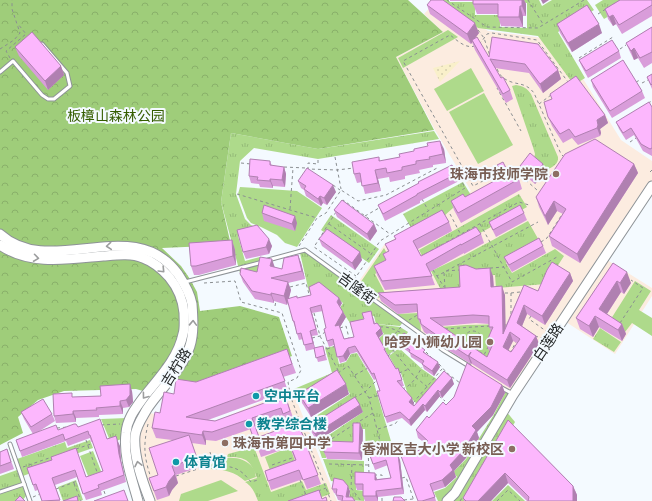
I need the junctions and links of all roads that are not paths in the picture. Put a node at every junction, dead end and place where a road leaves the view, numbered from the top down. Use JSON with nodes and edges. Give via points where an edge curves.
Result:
{"nodes":[{"id":1,"x":42,"y":44,"type":"edge"},
{"id":2,"x":0,"y":72,"type":"edge"},
{"id":3,"x":652,"y":186,"type":"edge"},
{"id":4,"x":0,"y":234,"type":"edge"},
{"id":5,"x":0,"y":245,"type":"edge"},
{"id":6,"x":184,"y":283,"type":"junction"},
{"id":7,"x":475,"y":370,"type":"edge"},
{"id":8,"x":494,"y":382,"type":"edge"},
{"id":9,"x":513,"y":395,"type":"junction"},
{"id":10,"x":10,"y":444,"type":"dead end"},
{"id":11,"x":24,"y":484,"type":"junction"},
{"id":12,"x":0,"y":492,"type":"edge"},
{"id":13,"x":30,"y":500,"type":"edge"},
{"id":14,"x":138,"y":501,"type":"edge"},
{"id":15,"x":150,"y":501,"type":"edge"},
{"id":16,"x":447,"y":501,"type":"edge"}],
"edges":[{"from":1,"to":2,"type":"lane","via":[[68,73],[70,86],[54,99],[42,95],[13,61]]},
{"from":3,"to":9,"type":"main road","name":"白莲路"},
{"from":6,"to":4,"type":"main road","name":"吉柠路","one_way":true,"via":[[175,271],[153,252],[131,246],[45,251],[16,245]]},
{"from":5,"to":14,"type":"main road","name":"吉柠路","one_way":true,"via":[[13,252],[40,259],[117,255],[141,257],[157,265],[171,280],[182,299],[184,333],[180,344],[166,368],[129,418],[126,450]]},
{"from":6,"to":7,"type":"lane","name":"吉隆街","via":[[305,250],[443,350]]},
{"from":15,"to":6,"type":"main road","name":"吉柠路","one_way":true,"via":[[140,472],[135,436],[138,424],[178,369],[190,346],[193,315],[191,298]]},
{"from":8,"to":9,"type":"lane"},
{"from":9,"to":16,"type":"main road","name":"白莲路","via":[[455,493]]},
{"from":10,"to":11,"type":"lane"},
{"from":11,"to":12,"type":"lane"},
{"from":11,"to":13,"type":"lane"}]}
